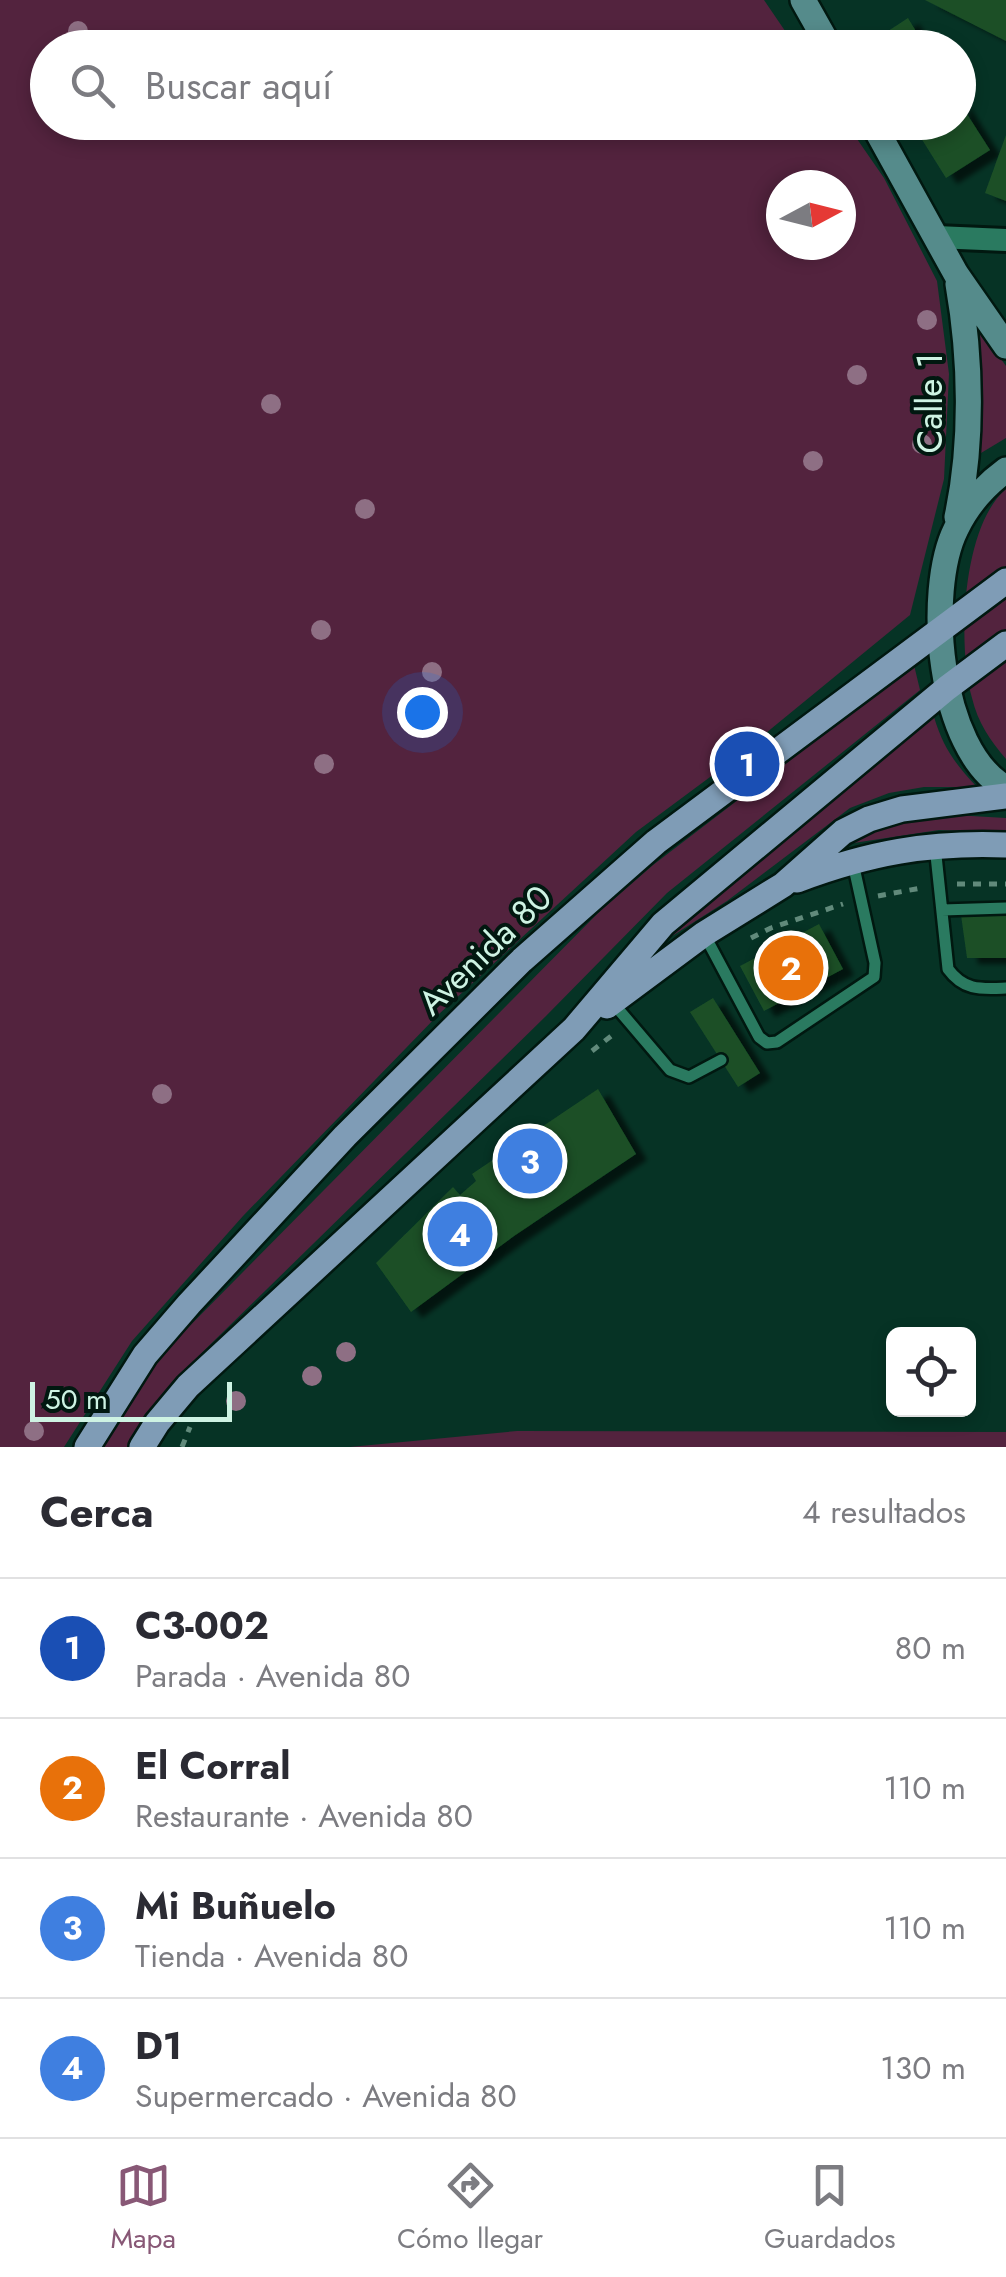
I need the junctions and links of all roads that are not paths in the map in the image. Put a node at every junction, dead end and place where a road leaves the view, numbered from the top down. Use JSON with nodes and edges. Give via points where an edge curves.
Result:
{"nodes":[{"id":1,"x":803,"y":0,"type":"edge"},
{"id":2,"x":820,"y":30,"type":"edge"},
{"id":3,"x":882,"y":140,"type":"edge"},
{"id":4,"x":936,"y":237,"type":"junction"},
{"id":5,"x":1006,"y":240,"type":"edge"},
{"id":6,"x":956,"y":274,"type":"junction"},
{"id":7,"x":1006,"y":346,"type":"edge"},
{"id":8,"x":1006,"y":470,"type":"edge"},
{"id":9,"x":954,"y":532,"type":"junction"},
{"id":10,"x":1006,"y":582,"type":"edge"},
{"id":11,"x":942,"y":628,"type":"junction"},
{"id":12,"x":1006,"y":644,"type":"edge"},
{"id":13,"x":947,"y":688,"type":"junction"},
{"id":14,"x":1006,"y":788,"type":"edge"},
{"id":15,"x":1006,"y":796,"type":"edge"},
{"id":16,"x":1006,"y":845,"type":"edge"},
{"id":17,"x":934,"y":846,"type":"junction"},
{"id":18,"x":853,"y":858,"type":"junction"},
{"id":19,"x":782,"y":885,"type":"junction"},
{"id":20,"x":1006,"y":908,"type":"edge"},
{"id":21,"x":942,"y":910,"type":"junction"},
{"id":22,"x":710,"y":945,"type":"junction"},
{"id":23,"x":1006,"y":988,"type":"edge"},
{"id":24,"x":621,"y":1013,"type":"junction"},
{"id":25,"x":574,"y":1029,"type":"junction"},
{"id":26,"x":758,"y":1037,"type":"junction"},
{"id":27,"x":743,"y":1045,"type":"dead end"},
{"id":28,"x":721,"y":1060,"type":"dead end"},
{"id":29,"x":88,"y":1447,"type":"edge"},
{"id":30,"x":142,"y":1447,"type":"edge"}],
"edges":[{"from":1,"to":2,"type":"main road"},
{"from":3,"to":4,"type":"main road","name":"Calle 1"},
{"from":4,"to":5,"type":"street"},
{"from":4,"to":6,"type":"main road","name":"Calle 1"},
{"from":6,"to":7,"type":"main road","name":"Calle 1"},
{"from":6,"to":9,"type":"main road","name":"Calle 1","via":[[966,347],[967,448]]},
{"from":8,"to":9,"type":"main road","via":[[972,501]]},
{"from":9,"to":11,"type":"main road","name":"Calle 1"},
{"from":10,"to":11,"type":"main road","name":"Avenida 80"},
{"from":11,"to":13,"type":"main road","name":"Calle 1"},
{"from":11,"to":29,"type":"main road","name":"Avenida 80","via":[[656,842],[522,960],[344,1136],[190,1304],[146,1355]]},
{"from":12,"to":13,"type":"main road"},
{"from":13,"to":14,"type":"main road","name":"Calle 1","via":[[979,763]]},
{"from":13,"to":25,"type":"main road","via":[[663,924]]},
{"from":15,"to":19,"type":"main road","via":[[869,819],[843,832]]},
{"from":16,"to":17,"type":"main road"},
{"from":17,"to":18,"type":"main road"},
{"from":17,"to":21,"type":"lane"},
{"from":18,"to":19,"type":"main road"},
{"from":18,"to":26,"type":"lane","via":[[874,977],[777,1042]]},
{"from":19,"to":22,"type":"main road"},
{"from":20,"to":21,"type":"lane"},
{"from":21,"to":23,"type":"lane","via":[[948,969],[958,983]]},
{"from":22,"to":24,"type":"main road"},
{"from":22,"to":26,"type":"lane"},
{"from":24,"to":25,"type":"main road"},
{"from":24,"to":28,"type":"lane","via":[[670,1070],[689,1077]]},
{"from":25,"to":30,"type":"main road","via":[[188,1386]]},
{"from":26,"to":27,"type":"lane"}]}
